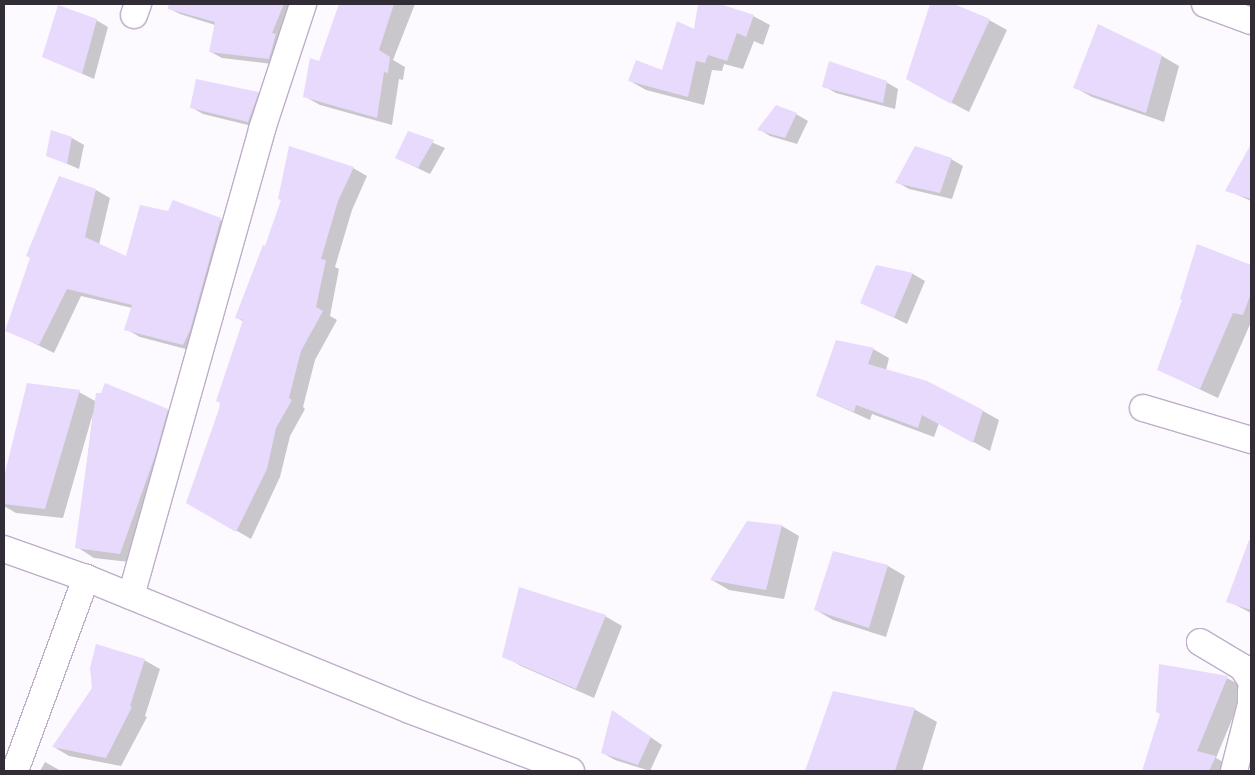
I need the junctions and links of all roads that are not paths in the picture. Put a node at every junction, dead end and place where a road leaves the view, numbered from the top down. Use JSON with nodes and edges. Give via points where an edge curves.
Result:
{"nodes":[{"id":1,"x":303,"y":4,"type":"edge"},
{"id":2,"x":1205,"y":4,"type":"edge"},
{"id":3,"x":1251,"y":21,"type":"edge"},
{"id":4,"x":1143,"y":408,"type":"dead end"},
{"id":5,"x":1251,"y":440,"type":"edge"},
{"id":6,"x":4,"y":549,"type":"edge"},
{"id":7,"x":86,"y":578,"type":"junction"},
{"id":8,"x":131,"y":596,"type":"junction"},
{"id":9,"x":1200,"y":642,"type":"dead end"},
{"id":10,"x":1251,"y":680,"type":"edge"},
{"id":11,"x":1251,"y":690,"type":"edge"},
{"id":12,"x":16,"y":771,"type":"edge"},
{"id":13,"x":571,"y":771,"type":"edge"},
{"id":14,"x":1234,"y":771,"type":"edge"}],
"edges":[{"from":1,"to":8,"type":"street","via":[[260,139]]},
{"from":2,"to":3,"type":"street"},
{"from":4,"to":5,"type":"street"},
{"from":6,"to":7,"type":"street"},
{"from":7,"to":8,"type":"street"},
{"from":7,"to":12,"type":"street"},
{"from":8,"to":13,"type":"street","via":[[409,710]]},
{"from":9,"to":10,"type":"street","via":[[1242,667]]},
{"from":11,"to":14,"type":"street","via":[[1251,704]]}]}
